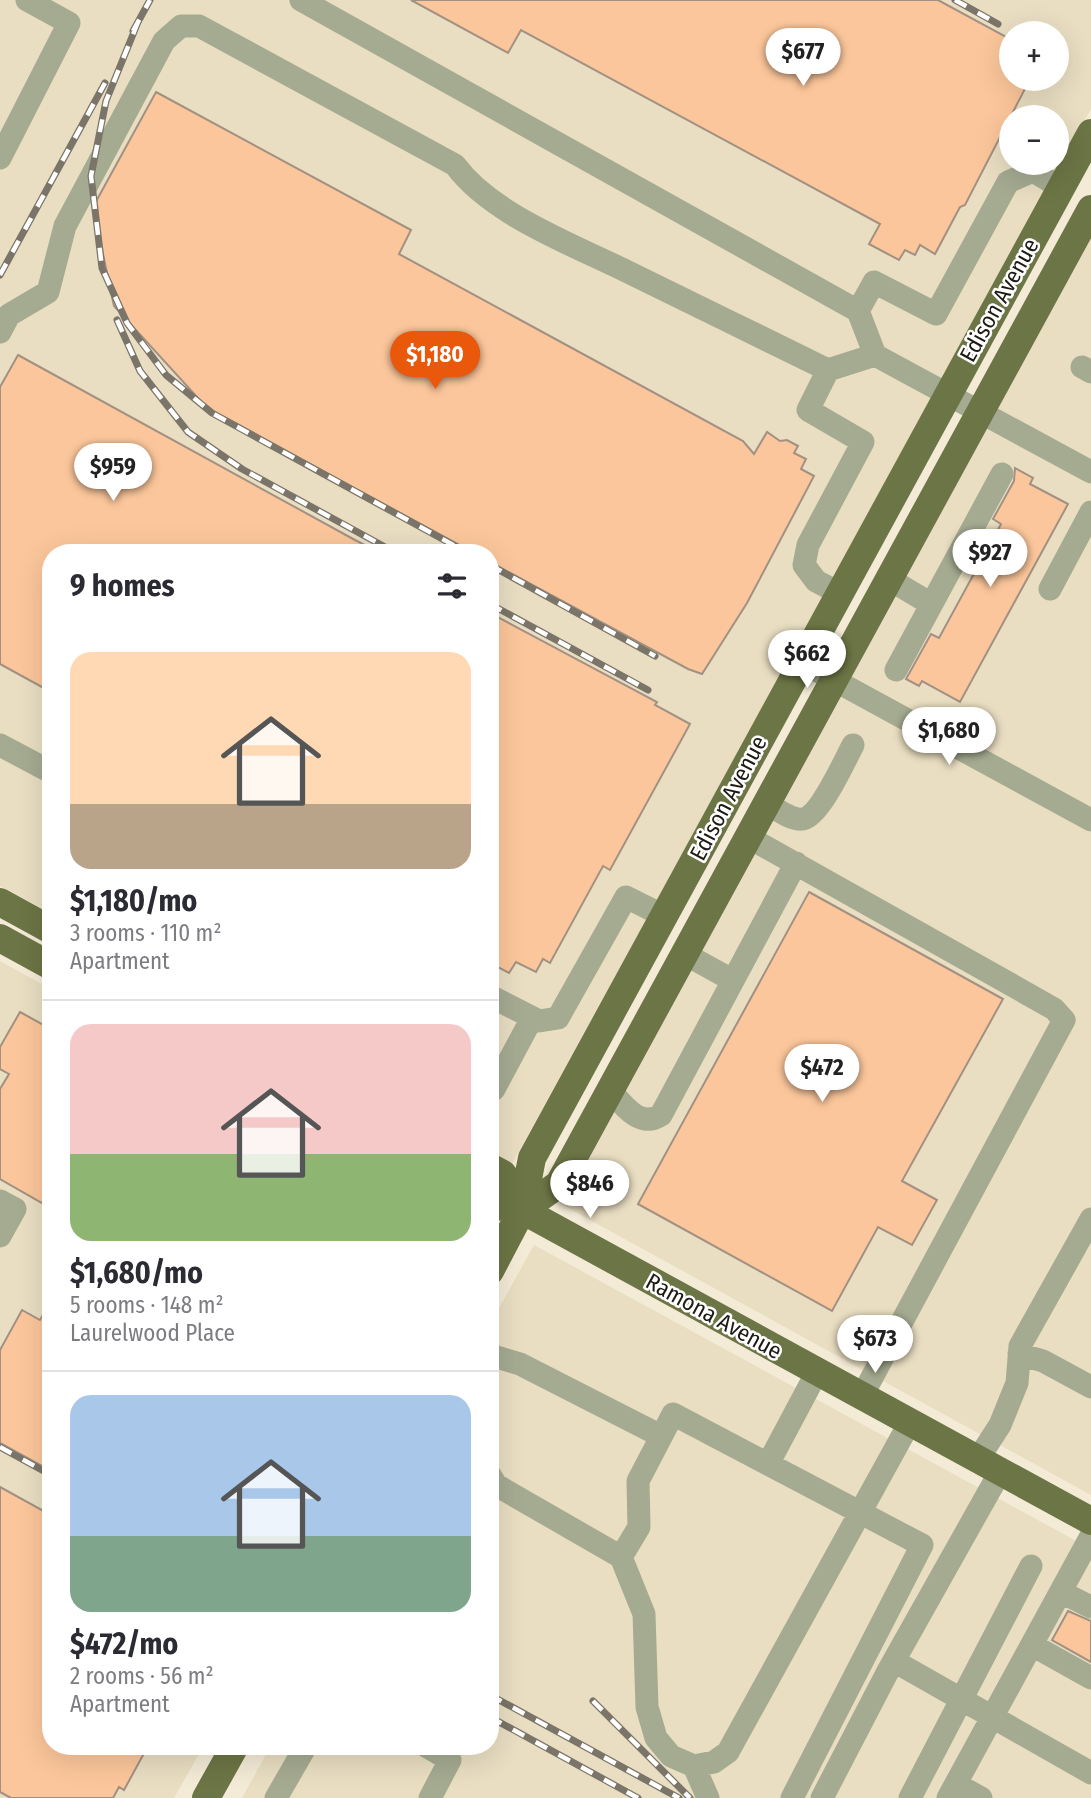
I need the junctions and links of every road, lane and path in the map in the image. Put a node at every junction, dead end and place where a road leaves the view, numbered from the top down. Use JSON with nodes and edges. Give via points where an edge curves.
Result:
{"nodes":[{"id":1,"x":27,"y":0,"type":"edge"},
{"id":2,"x":301,"y":0,"type":"edge"},
{"id":3,"x":1091,"y":133,"type":"edge"},
{"id":4,"x":0,"y":158,"type":"edge"},
{"id":5,"x":1061,"y":188,"type":"junction"},
{"id":6,"x":1091,"y":209,"type":"edge"},
{"id":7,"x":858,"y":311,"type":"junction"},
{"id":8,"x":0,"y":332,"type":"edge"},
{"id":9,"x":875,"y":355,"type":"junction"},
{"id":10,"x":828,"y":370,"type":"junction"},
{"id":11,"x":947,"y":394,"type":"junction"},
{"id":12,"x":979,"y":411,"type":"junction"},
{"id":13,"x":1091,"y":472,"type":"edge"},
{"id":14,"x":1002,"y":474,"type":"dead end"},
{"id":15,"x":1091,"y":512,"type":"edge"},
{"id":16,"x":888,"y":579,"type":"junction"},
{"id":17,"x":1049,"y":589,"type":"dead end"},
{"id":18,"x":839,"y":593,"type":"junction"},
{"id":19,"x":931,"y":604,"type":"junction"},
{"id":20,"x":801,"y":662,"type":"junction"},
{"id":21,"x":896,"y":670,"type":"dead end"},
{"id":22,"x":834,"y":679,"type":"junction"},
{"id":23,"x":0,"y":745,"type":"edge"},
{"id":24,"x":853,"y":745,"type":"dead end"},
{"id":25,"x":42,"y":767,"type":"edge"},
{"id":26,"x":766,"y":803,"type":"junction"},
{"id":27,"x":1088,"y":819,"type":"edge"},
{"id":28,"x":712,"y":828,"type":"junction"},
{"id":29,"x":748,"y":837,"type":"junction"},
{"id":30,"x":796,"y":863,"type":"junction"},
{"id":31,"x":0,"y":902,"type":"edge"},
{"id":32,"x":664,"y":916,"type":"junction"},
{"id":33,"x":42,"y":925,"type":"edge"},
{"id":34,"x":0,"y":938,"type":"edge"},
{"id":35,"x":685,"y":954,"type":"junction"},
{"id":36,"x":42,"y":961,"type":"edge"},
{"id":37,"x":732,"y":980,"type":"junction"},
{"id":38,"x":499,"y":1000,"type":"edge"},
{"id":39,"x":532,"y":1017,"type":"junction"},
{"id":40,"x":499,"y":1080,"type":"edge"},
{"id":41,"x":610,"y":1090,"type":"junction"},
{"id":42,"x":499,"y":1172,"type":"edge"},
{"id":43,"x":0,"y":1200,"type":"edge"},
{"id":44,"x":499,"y":1206,"type":"edge"},
{"id":45,"x":522,"y":1210,"type":"junction"},
{"id":46,"x":1091,"y":1219,"type":"edge"},
{"id":47,"x":0,"y":1236,"type":"edge"},
{"id":48,"x":499,"y":1254,"type":"edge"},
{"id":49,"x":1019,"y":1354,"type":"junction"},
{"id":50,"x":499,"y":1358,"type":"edge"},
{"id":51,"x":817,"y":1372,"type":"junction"},
{"id":52,"x":1091,"y":1387,"type":"edge"},
{"id":53,"x":862,"y":1396,"type":"junction"},
{"id":54,"x":910,"y":1422,"type":"junction"},
{"id":55,"x":661,"y":1436,"type":"junction"},
{"id":56,"x":768,"y":1464,"type":"junction"},
{"id":57,"x":989,"y":1465,"type":"junction"},
{"id":58,"x":499,"y":1487,"type":"edge"},
{"id":59,"x":861,"y":1511,"type":"junction"},
{"id":60,"x":1091,"y":1521,"type":"edge"},
{"id":61,"x":1091,"y":1536,"type":"edge"},
{"id":62,"x":621,"y":1557,"type":"junction"},
{"id":63,"x":1031,"y":1566,"type":"dead end"},
{"id":64,"x":1060,"y":1592,"type":"junction"},
{"id":65,"x":1091,"y":1607,"type":"edge"},
{"id":66,"x":1031,"y":1645,"type":"junction"},
{"id":67,"x":894,"y":1661,"type":"junction"},
{"id":68,"x":1091,"y":1678,"type":"edge"},
{"id":69,"x":961,"y":1700,"type":"junction"},
{"id":70,"x":993,"y":1716,"type":"junction"},
{"id":71,"x":230,"y":1755,"type":"edge"},
{"id":72,"x":301,"y":1755,"type":"edge"},
{"id":73,"x":441,"y":1755,"type":"edge"},
{"id":74,"x":694,"y":1766,"type":"junction"},
{"id":75,"x":1091,"y":1773,"type":"edge"},
{"id":76,"x":952,"y":1791,"type":"edge"},
{"id":77,"x":207,"y":1798,"type":"edge"},
{"id":78,"x":276,"y":1798,"type":"edge"},
{"id":79,"x":430,"y":1798,"type":"edge"},
{"id":80,"x":708,"y":1798,"type":"edge"},
{"id":81,"x":792,"y":1798,"type":"edge"},
{"id":82,"x":822,"y":1798,"type":"edge"},
{"id":83,"x":910,"y":1798,"type":"edge"},
{"id":84,"x":981,"y":1798,"type":"edge"}],
"edges":[{"from":1,"to":4,"type":"street","via":[[69,23]]},
{"from":2,"to":7,"type":"street"},
{"from":3,"to":5,"type":"main road","name":"Edison Avenue"},
{"from":5,"to":7,"type":"street","via":[[1033,171],[1008,182],[936,314],[874,282]]},
{"from":5,"to":11,"type":"main road","name":"Edison Avenue"},
{"from":6,"to":12,"type":"main road","name":"Edison Avenue"},
{"from":7,"to":9,"type":"street"},
{"from":8,"to":10,"type":"street","via":[[9,315],[48,292],[65,226],[164,41],[181,26],[199,26],[455,165],[470,185],[521,217]]},
{"from":9,"to":10,"type":"street"},
{"from":9,"to":11,"type":"street"},
{"from":10,"to":18,"type":"street","via":[[808,410],[863,442],[808,545],[804,565],[816,581]]},
{"from":11,"to":12,"type":"street"},
{"from":11,"to":18,"type":"main road","name":"Edison Avenue"},
{"from":12,"to":13,"type":"street"},
{"from":12,"to":16,"type":"main road","name":"Edison Avenue"},
{"from":14,"to":19,"type":"street"},
{"from":15,"to":17,"type":"street"},
{"from":16,"to":19,"type":"street"},
{"from":16,"to":22,"type":"main road","name":"Edison Avenue"},
{"from":18,"to":20,"type":"main road","name":"Edison Avenue"},
{"from":19,"to":21,"type":"street"},
{"from":20,"to":22,"type":"street"},
{"from":20,"to":28,"type":"main road","name":"Edison Avenue"},
{"from":22,"to":26,"type":"main road","name":"Edison Avenue"},
{"from":22,"to":27,"type":"street"},
{"from":23,"to":25,"type":"street"},
{"from":24,"to":26,"type":"street","via":[[825,796],[803,819]]},
{"from":26,"to":29,"type":"main road","name":"Edison Avenue"},
{"from":28,"to":32,"type":"main road","name":"Edison Avenue"},
{"from":28,"to":35,"type":"main road","via":[[718,857],[681,927]]},
{"from":29,"to":30,"type":"street"},
{"from":29,"to":35,"type":"main road","name":"Edison Avenue"},
{"from":30,"to":37,"type":"street"},
{"from":30,"to":53,"type":"street","via":[[1054,1009],[1064,1020]]},
{"from":31,"to":33,"type":"main road"},
{"from":32,"to":39,"type":"street","via":[[626,897],[558,1018],[539,1021]]},
{"from":32,"to":45,"type":"main road","name":"Edison Avenue","via":[[532,1158]]},
{"from":34,"to":36,"type":"main road"},
{"from":35,"to":37,"type":"street"},
{"from":35,"to":41,"type":"main road","name":"Edison Avenue"},
{"from":37,"to":41,"type":"street","via":[[661,1115],[639,1118]]},
{"from":38,"to":39,"type":"street"},
{"from":39,"to":40,"type":"street"},
{"from":41,"to":45,"type":"main road","name":"Edison Avenue","via":[[559,1184]]},
{"from":42,"to":45,"type":"main road"},
{"from":43,"to":47,"type":"street","via":[[15,1209]]},
{"from":44,"to":45,"type":"main road","name":"Ramona Avenue"},
{"from":45,"to":48,"type":"main road","name":"Edison Avenue"},
{"from":45,"to":51,"type":"main road","name":"Ramona Avenue"},
{"from":46,"to":49,"type":"street"},
{"from":49,"to":52,"type":"street","via":[[1043,1361]]},
{"from":49,"to":57,"type":"street","via":[[1017,1384]]},
{"from":50,"to":55,"type":"street"},
{"from":51,"to":53,"type":"main road","name":"Ramona Avenue"},
{"from":51,"to":56,"type":"street"},
{"from":53,"to":54,"type":"main road","name":"Ramona Avenue"},
{"from":54,"to":57,"type":"main road","name":"Ramona Avenue"},
{"from":54,"to":59,"type":"street"},
{"from":55,"to":56,"type":"street","via":[[673,1414]]},
{"from":55,"to":62,"type":"street","via":[[638,1481],[639,1527]]},
{"from":56,"to":59,"type":"street"},
{"from":57,"to":60,"type":"main road","name":"Ramona Avenue"},
{"from":57,"to":67,"type":"street"},
{"from":58,"to":62,"type":"street"},
{"from":59,"to":74,"type":"street","via":[[728,1752],[714,1762]]},
{"from":59,"to":81,"type":"street","via":[[922,1545]]},
{"from":61,"to":64,"type":"street"},
{"from":62,"to":74,"type":"street","via":[[643,1614],[647,1707],[656,1738],[671,1755]]},
{"from":63,"to":69,"type":"street"},
{"from":64,"to":65,"type":"street"},
{"from":64,"to":66,"type":"street"},
{"from":66,"to":68,"type":"street"},
{"from":66,"to":70,"type":"street"},
{"from":67,"to":69,"type":"street"},
{"from":67,"to":82,"type":"street"},
{"from":69,"to":70,"type":"street"},
{"from":69,"to":83,"type":"street"},
{"from":70,"to":75,"type":"street"},
{"from":70,"to":76,"type":"street"},
{"from":71,"to":77,"type":"main road"},
{"from":72,"to":78,"type":"street"},
{"from":73,"to":79,"type":"street","via":[[450,1760]]},
{"from":74,"to":80,"type":"street"},
{"from":76,"to":84,"type":"street"}]}
